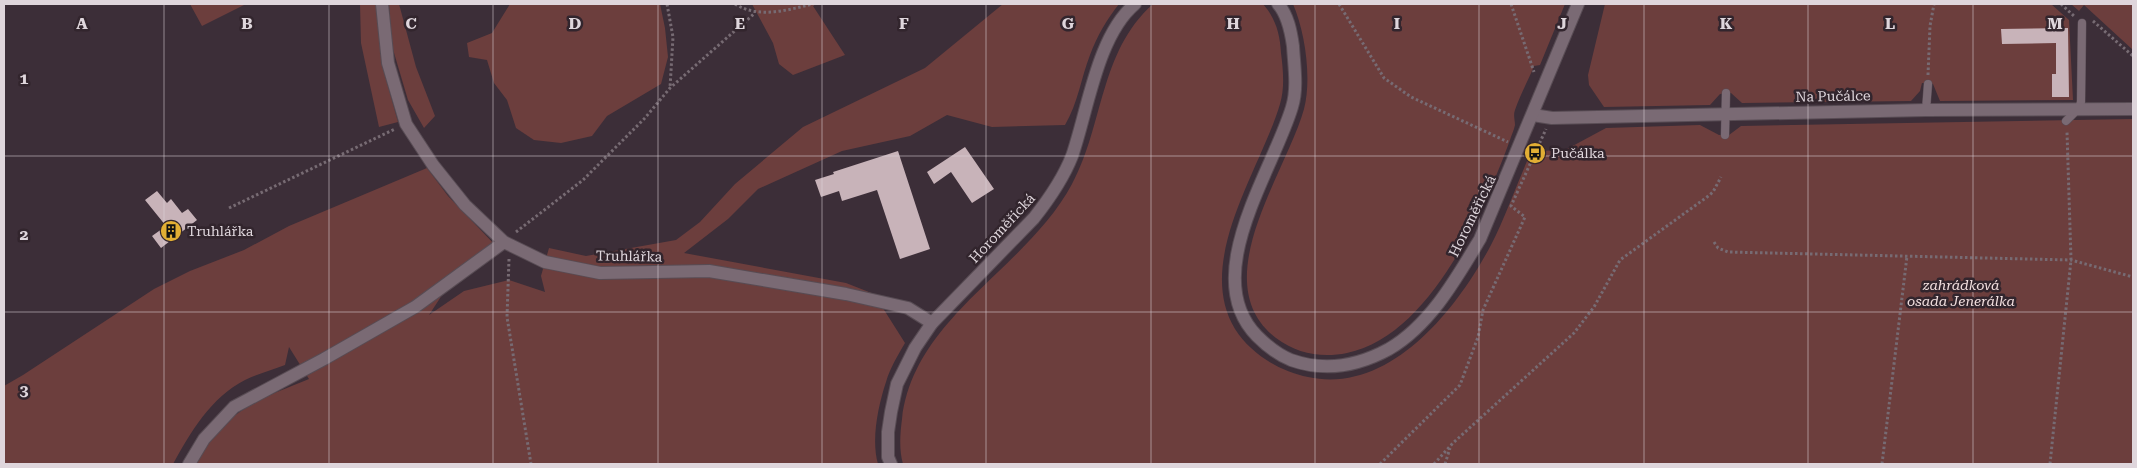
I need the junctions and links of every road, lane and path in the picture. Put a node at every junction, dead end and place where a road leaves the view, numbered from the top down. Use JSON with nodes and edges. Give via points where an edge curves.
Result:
{"nodes":[{"id":1,"x":382,"y":4,"type":"edge"},
{"id":2,"x":667,"y":4,"type":"edge"},
{"id":3,"x":734,"y":4,"type":"edge"},
{"id":4,"x":813,"y":4,"type":"edge"},
{"id":5,"x":1135,"y":4,"type":"edge"},
{"id":6,"x":1278,"y":4,"type":"edge"},
{"id":7,"x":1338,"y":4,"type":"edge"},
{"id":8,"x":1511,"y":4,"type":"edge"},
{"id":9,"x":1578,"y":4,"type":"edge"},
{"id":10,"x":1934,"y":4,"type":"edge"},
{"id":11,"x":2061,"y":4,"type":"edge"},
{"id":12,"x":755,"y":13,"type":"junction"},
{"id":13,"x":2082,"y":23,"type":"junction"},
{"id":14,"x":2133,"y":56,"type":"edge"},
{"id":15,"x":1534,"y":72,"type":"dead end"},
{"id":16,"x":1928,"y":84,"type":"joint"},
{"id":17,"x":670,"y":88,"type":"junction"},
{"id":18,"x":1726,"y":93,"type":"dead end"},
{"id":19,"x":2079,"y":108,"type":"junction"},
{"id":20,"x":2133,"y":109,"type":"edge"},
{"id":21,"x":1926,"y":110,"type":"junction"},
{"id":22,"x":1726,"y":113,"type":"junction"},
{"id":23,"x":1533,"y":114,"type":"junction"},
{"id":24,"x":1552,"y":118,"type":"junction"},
{"id":25,"x":2066,"y":121,"type":"joint"},
{"id":26,"x":406,"y":124,"type":"junction"},
{"id":27,"x":1725,"y":135,"type":"dead end"},
{"id":28,"x":1520,"y":148,"type":"junction"},
{"id":29,"x":1721,"y":177,"type":"dead end"},
{"id":30,"x":229,"y":208,"type":"dead end"},
{"id":31,"x":504,"y":242,"type":"junction"},
{"id":32,"x":1714,"y":242,"type":"dead end"},
{"id":33,"x":1907,"y":256,"type":"junction"},
{"id":34,"x":2071,"y":260,"type":"junction"},
{"id":35,"x":2133,"y":277,"type":"edge"},
{"id":36,"x":932,"y":323,"type":"junction"},
{"id":37,"x":1453,"y":443,"type":"junction"},
{"id":38,"x":189,"y":464,"type":"edge"},
{"id":39,"x":531,"y":464,"type":"edge"},
{"id":40,"x":891,"y":464,"type":"edge"},
{"id":41,"x":1380,"y":464,"type":"edge"},
{"id":42,"x":1434,"y":464,"type":"edge"},
{"id":43,"x":1445,"y":464,"type":"edge"},
{"id":44,"x":1882,"y":464,"type":"edge"},
{"id":45,"x":2050,"y":464,"type":"edge"}],
"edges":[{"from":1,"to":26,"type":"street","name":"Truhlářka","via":[[388,63]]},
{"from":2,"to":17,"type":"path","via":[[673,37]]},
{"from":3,"to":12,"type":"path"},
{"from":4,"to":12,"type":"path"},
{"from":5,"to":36,"type":"street","name":"Horoměřická","via":[[1117,25],[1101,58],[1072,156],[1049,200]]},
{"from":6,"to":28,"type":"street","name":"Horoměřická","via":[[1289,24],[1292,42],[1293,105],[1240,238],[1234,277],[1245,322],[1275,352],[1301,364],[1330,367],[1372,358],[1404,338],[1438,303],[1459,274],[1480,239]]},
{"from":7,"to":28,"type":"path","via":[[1384,78],[1410,98]]},
{"from":8,"to":15,"type":"path"},
{"from":9,"to":23,"type":"street","name":"Horoměřická"},
{"from":10,"to":16,"type":"path"},
{"from":11,"to":13,"type":"path"},
{"from":12,"to":17,"type":"path"},
{"from":13,"to":14,"type":"path","via":[[2094,21]]},
{"from":13,"to":19,"type":"lane"},
{"from":16,"to":21,"type":"lane"},
{"from":17,"to":31,"type":"path","via":[[583,180]]},
{"from":18,"to":22,"type":"lane"},
{"from":19,"to":20,"type":"street","name":"Na Pučálce"},
{"from":19,"to":21,"type":"street","name":"Na Pučálce"},
{"from":19,"to":25,"type":"lane"},
{"from":21,"to":22,"type":"street","name":"Na Pučálce"},
{"from":22,"to":24,"type":"street","name":"Na Pučálce"},
{"from":22,"to":27,"type":"lane"},
{"from":23,"to":24,"type":"street","name":"Na Pučálce"},
{"from":23,"to":28,"type":"street","name":"Horoměřická"},
{"from":24,"to":41,"type":"path","via":[[1511,206],[1525,216],[1483,310],[1478,337],[1460,384]]},
{"from":25,"to":34,"type":"path"},
{"from":26,"to":30,"type":"path"},
{"from":26,"to":31,"type":"street","name":"Truhlářka","via":[[465,206]]},
{"from":29,"to":37,"type":"path","via":[[1707,197],[1620,260],[1594,307],[1574,333]]},
{"from":31,"to":36,"type":"street","name":"Truhlářka","via":[[545,262],[600,273],[709,271],[908,308]]},
{"from":31,"to":38,"type":"street","via":[[415,307],[234,407],[204,439]]},
{"from":31,"to":39,"type":"path","via":[[509,260],[507,317]]},
{"from":32,"to":33,"type":"path","via":[[1718,248],[1728,252]]},
{"from":33,"to":34,"type":"path"},
{"from":33,"to":44,"type":"path"},
{"from":34,"to":35,"type":"path"},
{"from":34,"to":45,"type":"path"},
{"from":36,"to":40,"type":"street","name":"Horoměřická","via":[[897,384],[888,432]]},
{"from":37,"to":42,"type":"path"},
{"from":37,"to":43,"type":"path"}]}
